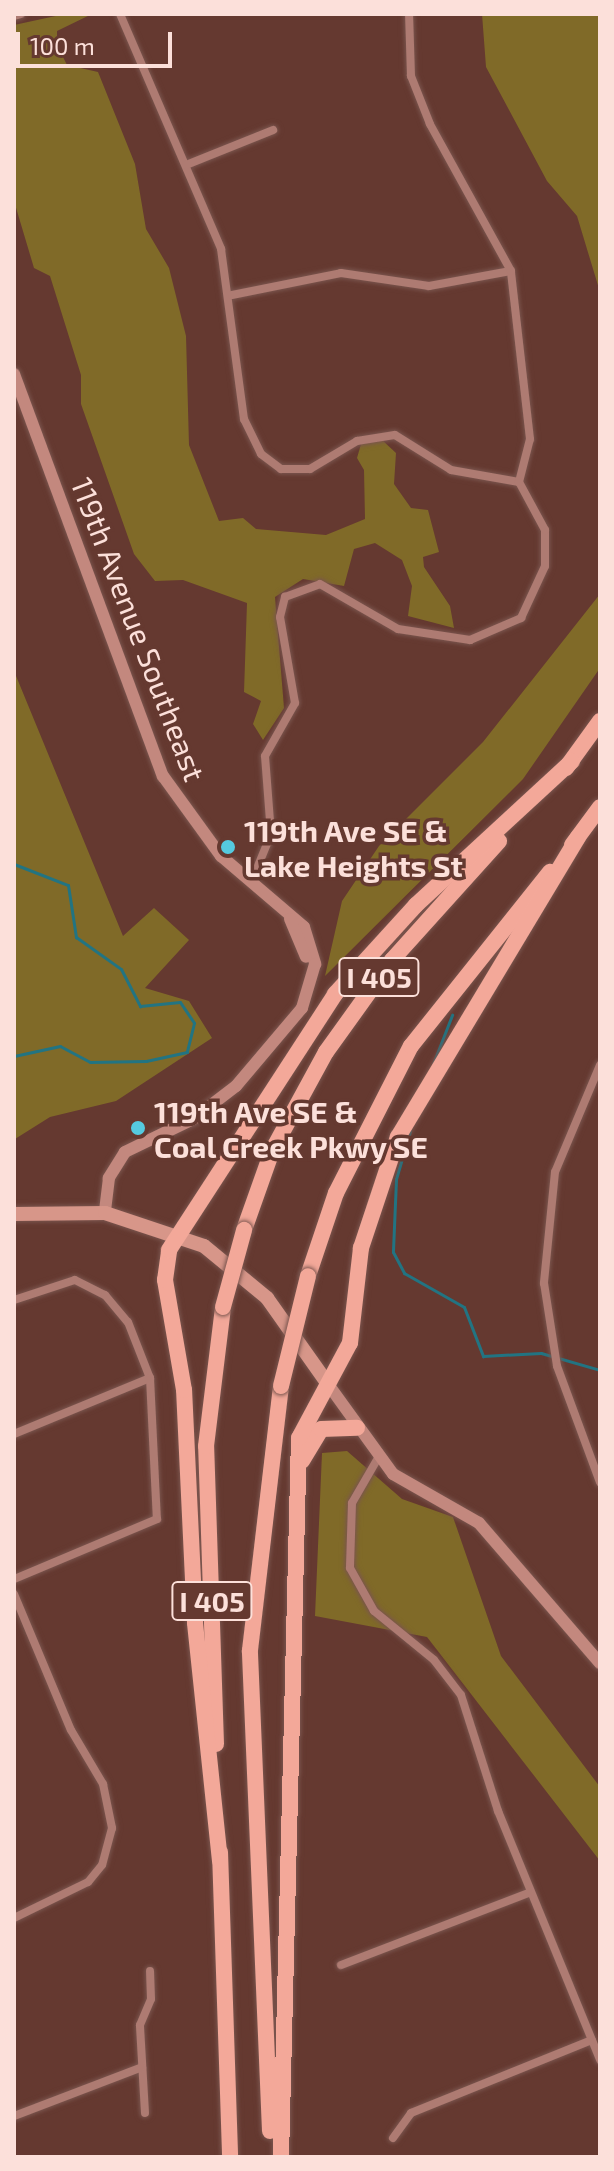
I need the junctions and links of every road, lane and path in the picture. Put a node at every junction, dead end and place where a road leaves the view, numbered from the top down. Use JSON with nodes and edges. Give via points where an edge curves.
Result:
{"nodes":[{"id":1,"x":21,"y":14,"type":"edge"},
{"id":2,"x":120,"y":14,"type":"edge"},
{"id":3,"x":409,"y":14,"type":"edge"},
{"id":4,"x":14,"y":16,"type":"edge"},
{"id":5,"x":273,"y":130,"type":"dead end"},
{"id":6,"x":186,"y":165,"type":"junction"},
{"id":7,"x":511,"y":271,"type":"junction"},
{"id":8,"x":232,"y":295,"type":"junction"},
{"id":9,"x":14,"y":374,"type":"edge"},
{"id":10,"x":20,"y":404,"type":"edge"},
{"id":11,"x":519,"y":482,"type":"junction"},
{"id":12,"x":600,"y":721,"type":"edge"},
{"id":13,"x":572,"y":761,"type":"junction"},
{"id":14,"x":600,"y":807,"type":"edge"},
{"id":15,"x":578,"y":838,"type":"junction"},
{"id":16,"x":251,"y":883,"type":"junction"},
{"id":17,"x":600,"y":1065,"type":"edge"},
{"id":18,"x":105,"y":1213,"type":"junction"},
{"id":19,"x":14,"y":1214,"type":"edge"},
{"id":20,"x":177,"y":1232,"type":"junction"},
{"id":21,"x":14,"y":1300,"type":"edge"},
{"id":22,"x":150,"y":1378,"type":"junction"},
{"id":23,"x":325,"y":1380,"type":"junction"},
{"id":24,"x":357,"y":1428,"type":"junction"},
{"id":25,"x":14,"y":1434,"type":"edge"},
{"id":26,"x":378,"y":1458,"type":"junction"},
{"id":27,"x":299,"y":1470,"type":"junction"},
{"id":28,"x":600,"y":1482,"type":"edge"},
{"id":29,"x":14,"y":1579,"type":"edge"},
{"id":30,"x":14,"y":1594,"type":"edge"},
{"id":31,"x":600,"y":1663,"type":"edge"},
{"id":32,"x":220,"y":1861,"type":"junction"},
{"id":33,"x":529,"y":1893,"type":"junction"},
{"id":34,"x":14,"y":1918,"type":"edge"},
{"id":35,"x":341,"y":1965,"type":"dead end"},
{"id":36,"x":150,"y":1971,"type":"dead end"},
{"id":37,"x":592,"y":2040,"type":"junction"},
{"id":38,"x":600,"y":2060,"type":"edge"},
{"id":39,"x":142,"y":2067,"type":"junction"},
{"id":40,"x":145,"y":2113,"type":"dead end"},
{"id":41,"x":14,"y":2116,"type":"edge"},
{"id":42,"x":393,"y":2138,"type":"dead end"},
{"id":43,"x":230,"y":2157,"type":"edge"},
{"id":44,"x":273,"y":2157,"type":"edge"},
{"id":45,"x":281,"y":2157,"type":"edge"}],
"edges":[{"from":1,"to":4,"type":"street"},
{"from":2,"to":6,"type":"street"},
{"from":3,"to":7,"type":"street","via":[[409,63],[425,112]]},
{"from":5,"to":6,"type":"street"},
{"from":6,"to":8,"type":"street"},
{"from":7,"to":8,"type":"street","via":[[429,286],[341,273]]},
{"from":7,"to":11,"type":"street","via":[[530,439]]},
{"from":8,"to":11,"type":"street","via":[[252,443],[271,464],[292,471],[333,460],[357,441],[395,435],[451,470]]},
{"from":9,"to":10,"type":"street","name":"119th Avenue Southeast"},
{"from":10,"to":16,"type":"street","name":"119th Avenue Southeast","via":[[157,763],[202,835]]},
{"from":11,"to":16,"type":"street","via":[[545,530],[536,596],[503,631],[457,640],[398,629],[320,584],[298,587],[285,597],[280,617],[294,711],[265,756],[271,834]]},
{"from":12,"to":13,"type":"highway","number":"I 405"},
{"from":13,"to":20,"type":"highway","via":[[416,905],[335,994]]},
{"from":13,"to":32,"type":"highway","number":"I 405","bridge":true,"via":[[357,1004],[295,1102],[244,1230],[223,1307],[206,1446]]},
{"from":14,"to":15,"type":"highway","number":"I 405"},
{"from":15,"to":23,"type":"highway","via":[[398,1137],[361,1248],[350,1343]]},
{"from":15,"to":44,"type":"highway","number":"I 405","bridge":true,"via":[[411,1046],[336,1193],[308,1276],[281,1386],[250,1650]]},
{"from":16,"to":18,"type":"street","name":"119th Avenue Southeast","via":[[286,913],[304,947],[304,986],[255,1064],[206,1111],[125,1152],[109,1178]]},
{"from":17,"to":28,"type":"street","via":[[555,1172],[544,1283],[557,1366]]},
{"from":18,"to":19,"type":"main road"},
{"from":18,"to":20,"type":"main road"},
{"from":20,"to":23,"type":"main road","via":[[267,1298]]},
{"from":20,"to":32,"type":"highway","via":[[165,1269],[184,1390],[195,1622]]},
{"from":21,"to":22,"type":"street","via":[[64,1281],[85,1282],[128,1322]]},
{"from":22,"to":25,"type":"street"},
{"from":22,"to":29,"type":"street","via":[[157,1519]]},
{"from":23,"to":24,"type":"street"},
{"from":23,"to":27,"type":"highway","via":[[303,1421]]},
{"from":24,"to":26,"type":"street"},
{"from":24,"to":27,"type":"highway","via":[[321,1429]]},
{"from":26,"to":31,"type":"street","via":[[402,1481],[479,1523]]},
{"from":26,"to":33,"type":"street","via":[[352,1503],[350,1568],[374,1611],[434,1660],[461,1695]]},
{"from":27,"to":45,"type":"highway"},
{"from":30,"to":34,"type":"street","via":[[107,1795],[111,1840],[102,1865],[77,1891]]},
{"from":32,"to":43,"type":"highway","number":"I 405"},
{"from":33,"to":35,"type":"street"},
{"from":33,"to":37,"type":"street"},
{"from":36,"to":39,"type":"street","via":[[151,1999],[140,2025]]},
{"from":37,"to":38,"type":"street"},
{"from":37,"to":42,"type":"street","via":[[411,2113]]},
{"from":39,"to":40,"type":"street"},
{"from":39,"to":41,"type":"street"}]}
